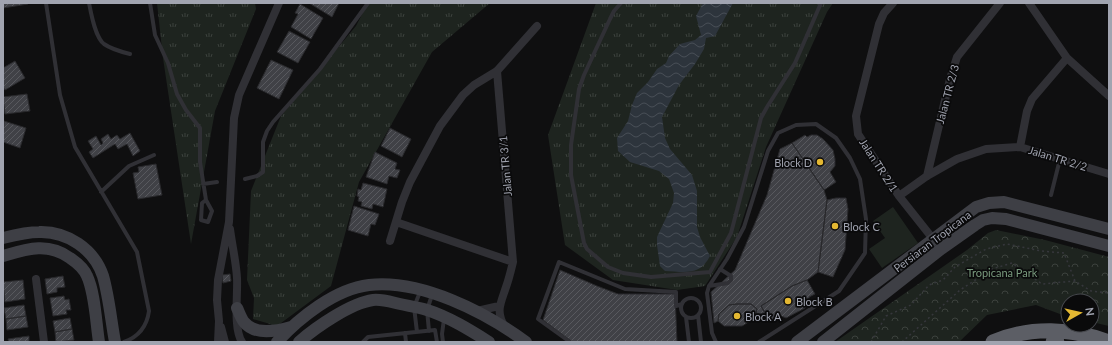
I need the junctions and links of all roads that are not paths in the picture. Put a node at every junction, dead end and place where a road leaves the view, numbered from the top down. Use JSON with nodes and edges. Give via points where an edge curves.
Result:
{"nodes":[{"id":1,"x":46,"y":3,"type":"edge"},
{"id":2,"x":89,"y":3,"type":"edge"},
{"id":3,"x":150,"y":3,"type":"edge"},
{"id":4,"x":279,"y":3,"type":"edge"},
{"id":5,"x":368,"y":3,"type":"edge"},
{"id":6,"x":621,"y":3,"type":"edge"},
{"id":7,"x":821,"y":3,"type":"edge"},
{"id":8,"x":893,"y":3,"type":"edge"},
{"id":9,"x":1000,"y":3,"type":"edge"},
{"id":10,"x":1029,"y":3,"type":"edge"},
{"id":11,"x":538,"y":26,"type":"dead end"},
{"id":12,"x":130,"y":54,"type":"dead end"},
{"id":13,"x":1067,"y":58,"type":"junction"},
{"id":14,"x":497,"y":70,"type":"junction"},
{"id":15,"x":1109,"y":96,"type":"edge"},
{"id":16,"x":1020,"y":147,"type":"junction"},
{"id":17,"x":154,"y":155,"type":"dead end"},
{"id":18,"x":1060,"y":159,"type":"junction"},
{"id":19,"x":1109,"y":174,"type":"edge"},
{"id":20,"x":927,"y":176,"type":"junction"},
{"id":21,"x":245,"y":179,"type":"dead end"},
{"id":22,"x":217,"y":182,"type":"dead end"},
{"id":23,"x":203,"y":184,"type":"junction"},
{"id":24,"x":101,"y":192,"type":"junction"},
{"id":25,"x":1051,"y":195,"type":"dead end"},
{"id":26,"x":899,"y":196,"type":"junction"},
{"id":27,"x":206,"y":200,"type":"junction"},
{"id":28,"x":229,"y":222,"type":"junction"},
{"id":29,"x":396,"y":222,"type":"junction"},
{"id":30,"x":1109,"y":229,"type":"edge"},
{"id":31,"x":3,"y":238,"type":"edge"},
{"id":32,"x":390,"y":242,"type":"dead end"},
{"id":33,"x":937,"y":245,"type":"junction"},
{"id":34,"x":1109,"y":246,"type":"edge"},
{"id":35,"x":3,"y":256,"type":"edge"},
{"id":36,"x":513,"y":262,"type":"junction"},
{"id":37,"x":720,"y":269,"type":"junction"},
{"id":38,"x":36,"y":279,"type":"dead end"},
{"id":39,"x":709,"y":286,"type":"junction"},
{"id":40,"x":420,"y":289,"type":"junction"},
{"id":41,"x":433,"y":293,"type":"junction"},
{"id":42,"x":682,"y":304,"type":"junction"},
{"id":43,"x":707,"y":304,"type":"junction"},
{"id":44,"x":700,"y":305,"type":"junction"},
{"id":45,"x":499,"y":306,"type":"junction"},
{"id":46,"x":414,"y":307,"type":"junction"},
{"id":47,"x":237,"y":308,"type":"junction"},
{"id":48,"x":427,"y":310,"type":"junction"},
{"id":49,"x":474,"y":311,"type":"junction"},
{"id":50,"x":698,"y":315,"type":"junction"},
{"id":51,"x":686,"y":316,"type":"junction"},
{"id":52,"x":445,"y":317,"type":"junction"},
{"id":53,"x":219,"y":321,"type":"junction"},
{"id":54,"x":291,"y":327,"type":"junction"},
{"id":55,"x":505,"y":327,"type":"junction"},
{"id":56,"x":430,"y":331,"type":"junction"},
{"id":57,"x":417,"y":332,"type":"junction"},
{"id":58,"x":405,"y":333,"type":"junction"},
{"id":59,"x":44,"y":342,"type":"edge"},
{"id":60,"x":99,"y":342,"type":"edge"},
{"id":61,"x":115,"y":342,"type":"edge"},
{"id":62,"x":124,"y":342,"type":"edge"},
{"id":63,"x":218,"y":342,"type":"edge"},
{"id":64,"x":226,"y":342,"type":"edge"},
{"id":65,"x":242,"y":342,"type":"edge"},
{"id":66,"x":277,"y":342,"type":"edge"},
{"id":67,"x":299,"y":342,"type":"edge"},
{"id":68,"x":363,"y":342,"type":"edge"},
{"id":69,"x":406,"y":342,"type":"edge"},
{"id":70,"x":437,"y":342,"type":"edge"},
{"id":71,"x":443,"y":342,"type":"edge"},
{"id":72,"x":489,"y":342,"type":"edge"},
{"id":73,"x":526,"y":342,"type":"edge"},
{"id":74,"x":570,"y":342,"type":"edge"},
{"id":75,"x":689,"y":342,"type":"edge"},
{"id":76,"x":701,"y":342,"type":"edge"},
{"id":77,"x":716,"y":342,"type":"edge"},
{"id":78,"x":759,"y":342,"type":"edge"},
{"id":79,"x":797,"y":342,"type":"edge"},
{"id":80,"x":823,"y":342,"type":"edge"},
{"id":81,"x":993,"y":342,"type":"edge"},
{"id":82,"x":1053,"y":342,"type":"edge"},
{"id":83,"x":1057,"y":342,"type":"edge"},
{"id":84,"x":1109,"y":342,"type":"edge"}],
"edges":[{"from":1,"to":24,"type":"lane","via":[[62,103],[75,147]]},
{"from":2,"to":12,"type":"lane","via":[[95,28],[101,40],[111,48]]},
{"from":3,"to":23,"type":"lane","via":[[155,35],[168,63],[177,94],[200,128]]},
{"from":4,"to":28,"type":"street","via":[[239,95],[234,118]]},
{"from":5,"to":21,"type":"lane","via":[[324,63],[267,131],[263,142],[263,172]]},
{"from":6,"to":7,"type":"lane","via":[[610,19],[579,90],[571,145],[571,175],[587,249],[608,268],[652,278],[710,272],[731,233],[761,118],[795,63]]},
{"from":8,"to":26,"type":"street","name":"Jalan TR 2/1","via":[[878,24],[856,116],[858,134]]},
{"from":9,"to":20,"type":"street","name":"Jalan TR 2/3","via":[[957,57]]},
{"from":10,"to":13,"type":"street"},
{"from":11,"to":14,"type":"street"},
{"from":13,"to":15,"type":"street"},
{"from":13,"to":16,"type":"street","via":[[1032,99]]},
{"from":14,"to":29,"type":"street","via":[[463,95],[440,126],[410,182]]},
{"from":14,"to":36,"type":"street","name":"Jalan TR 3/1"},
{"from":16,"to":18,"type":"street","name":"Jalan TR 2/2"},
{"from":16,"to":20,"type":"street","name":"Jalan TR 2/2","via":[[986,148],[961,157]]},
{"from":17,"to":24,"type":"lane","via":[[129,166]]},
{"from":18,"to":19,"type":"street","name":"Jalan TR 2/2"},
{"from":18,"to":25,"type":"lane"},
{"from":20,"to":26,"type":"street","name":"Jalan TR 2/2"},
{"from":22,"to":23,"type":"lane"},
{"from":23,"to":27,"type":"lane"},
{"from":24,"to":62,"type":"lane","via":[[137,252],[149,311],[140,331],[135,337]]},
{"from":26,"to":33,"type":"street","name":"Jalan TR 2/1"},
{"from":27,"to":27,"type":"lane","via":[[212,210],[208,222],[201,220],[202,203]]},
{"from":28,"to":47,"type":"street","via":[[237,278]]},
{"from":28,"to":53,"type":"street","via":[[218,280]]},
{"from":29,"to":32,"type":"street"},
{"from":29,"to":36,"type":"street"},
{"from":30,"to":33,"type":"main road","name":"Persiaran Tropicana","via":[[1004,202],[989,203],[976,207]]},
{"from":31,"to":61,"type":"main road","via":[[40,232],[60,234],[88,252],[103,275]]},
{"from":33,"to":34,"type":"main road","name":"Persiaran Tropicana","via":[[983,220],[992,218],[1006,219]]},
{"from":33,"to":79,"type":"main road","name":"Persiaran Tropicana"},
{"from":33,"to":80,"type":"main road","name":"Persiaran Tropicana"},
{"from":35,"to":60,"type":"main road","via":[[24,250],[50,248],[62,252],[76,262],[87,274],[92,289]]},
{"from":36,"to":45,"type":"street","name":"Jalan TR 3/1"},
{"from":37,"to":39,"type":"lane"},
{"from":37,"to":39,"type":"lane","via":[[730,276],[731,280],[728,284]]},
{"from":37,"to":78,"type":"lane","via":[[744,227],[768,151],[778,133],[796,126],[816,124],[836,138],[860,179],[866,219],[864,253],[839,291]]},
{"from":38,"to":59,"type":"street"},
{"from":39,"to":43,"type":"lane"},
{"from":40,"to":41,"type":"main road"},
{"from":40,"to":46,"type":"lane"},
{"from":40,"to":54,"type":"main road","via":[[387,284],[354,288],[338,294]]},
{"from":41,"to":48,"type":"lane"},
{"from":41,"to":49,"type":"main road"},
{"from":42,"to":44,"type":"lane","via":[[690,298]]},
{"from":42,"to":51,"type":"lane","via":[[682,311]]},
{"from":42,"to":74,"type":"lane","via":[[676,306],[676,292],[625,289],[559,262],[538,319]]},
{"from":43,"to":44,"type":"lane"},
{"from":43,"to":77,"type":"lane"},
{"from":44,"to":50,"type":"lane"},
{"from":45,"to":49,"type":"street"},
{"from":45,"to":55,"type":"street"},
{"from":46,"to":48,"type":"main road"},
{"from":46,"to":57,"type":"lane"},
{"from":46,"to":67,"type":"main road","via":[[373,300],[342,312],[309,332]]},
{"from":47,"to":54,"type":"main road","via":[[245,323],[252,328],[264,331]]},
{"from":47,"to":65,"type":"street","via":[[238,329]]},
{"from":48,"to":52,"type":"main road"},
{"from":48,"to":56,"type":"lane"},
{"from":49,"to":55,"type":"main road"},
{"from":50,"to":51,"type":"lane","via":[[692,318]]},
{"from":50,"to":76,"type":"lane"},
{"from":51,"to":75,"type":"lane"},
{"from":52,"to":71,"type":"lane"},
{"from":52,"to":72,"type":"main road"},
{"from":53,"to":63,"type":"street"},
{"from":53,"to":64,"type":"street"},
{"from":54,"to":66,"type":"main road"},
{"from":55,"to":73,"type":"main road"},
{"from":56,"to":57,"type":"lane"},
{"from":56,"to":70,"type":"lane","via":[[435,330]]},
{"from":57,"to":58,"type":"lane"},
{"from":58,"to":68,"type":"lane","via":[[368,337]]},
{"from":58,"to":69,"type":"lane"},
{"from":81,"to":84,"type":"highway","via":[[1013,335],[1052,330],[1083,333]]},
{"from":82,"to":83,"type":"highway"}]}
